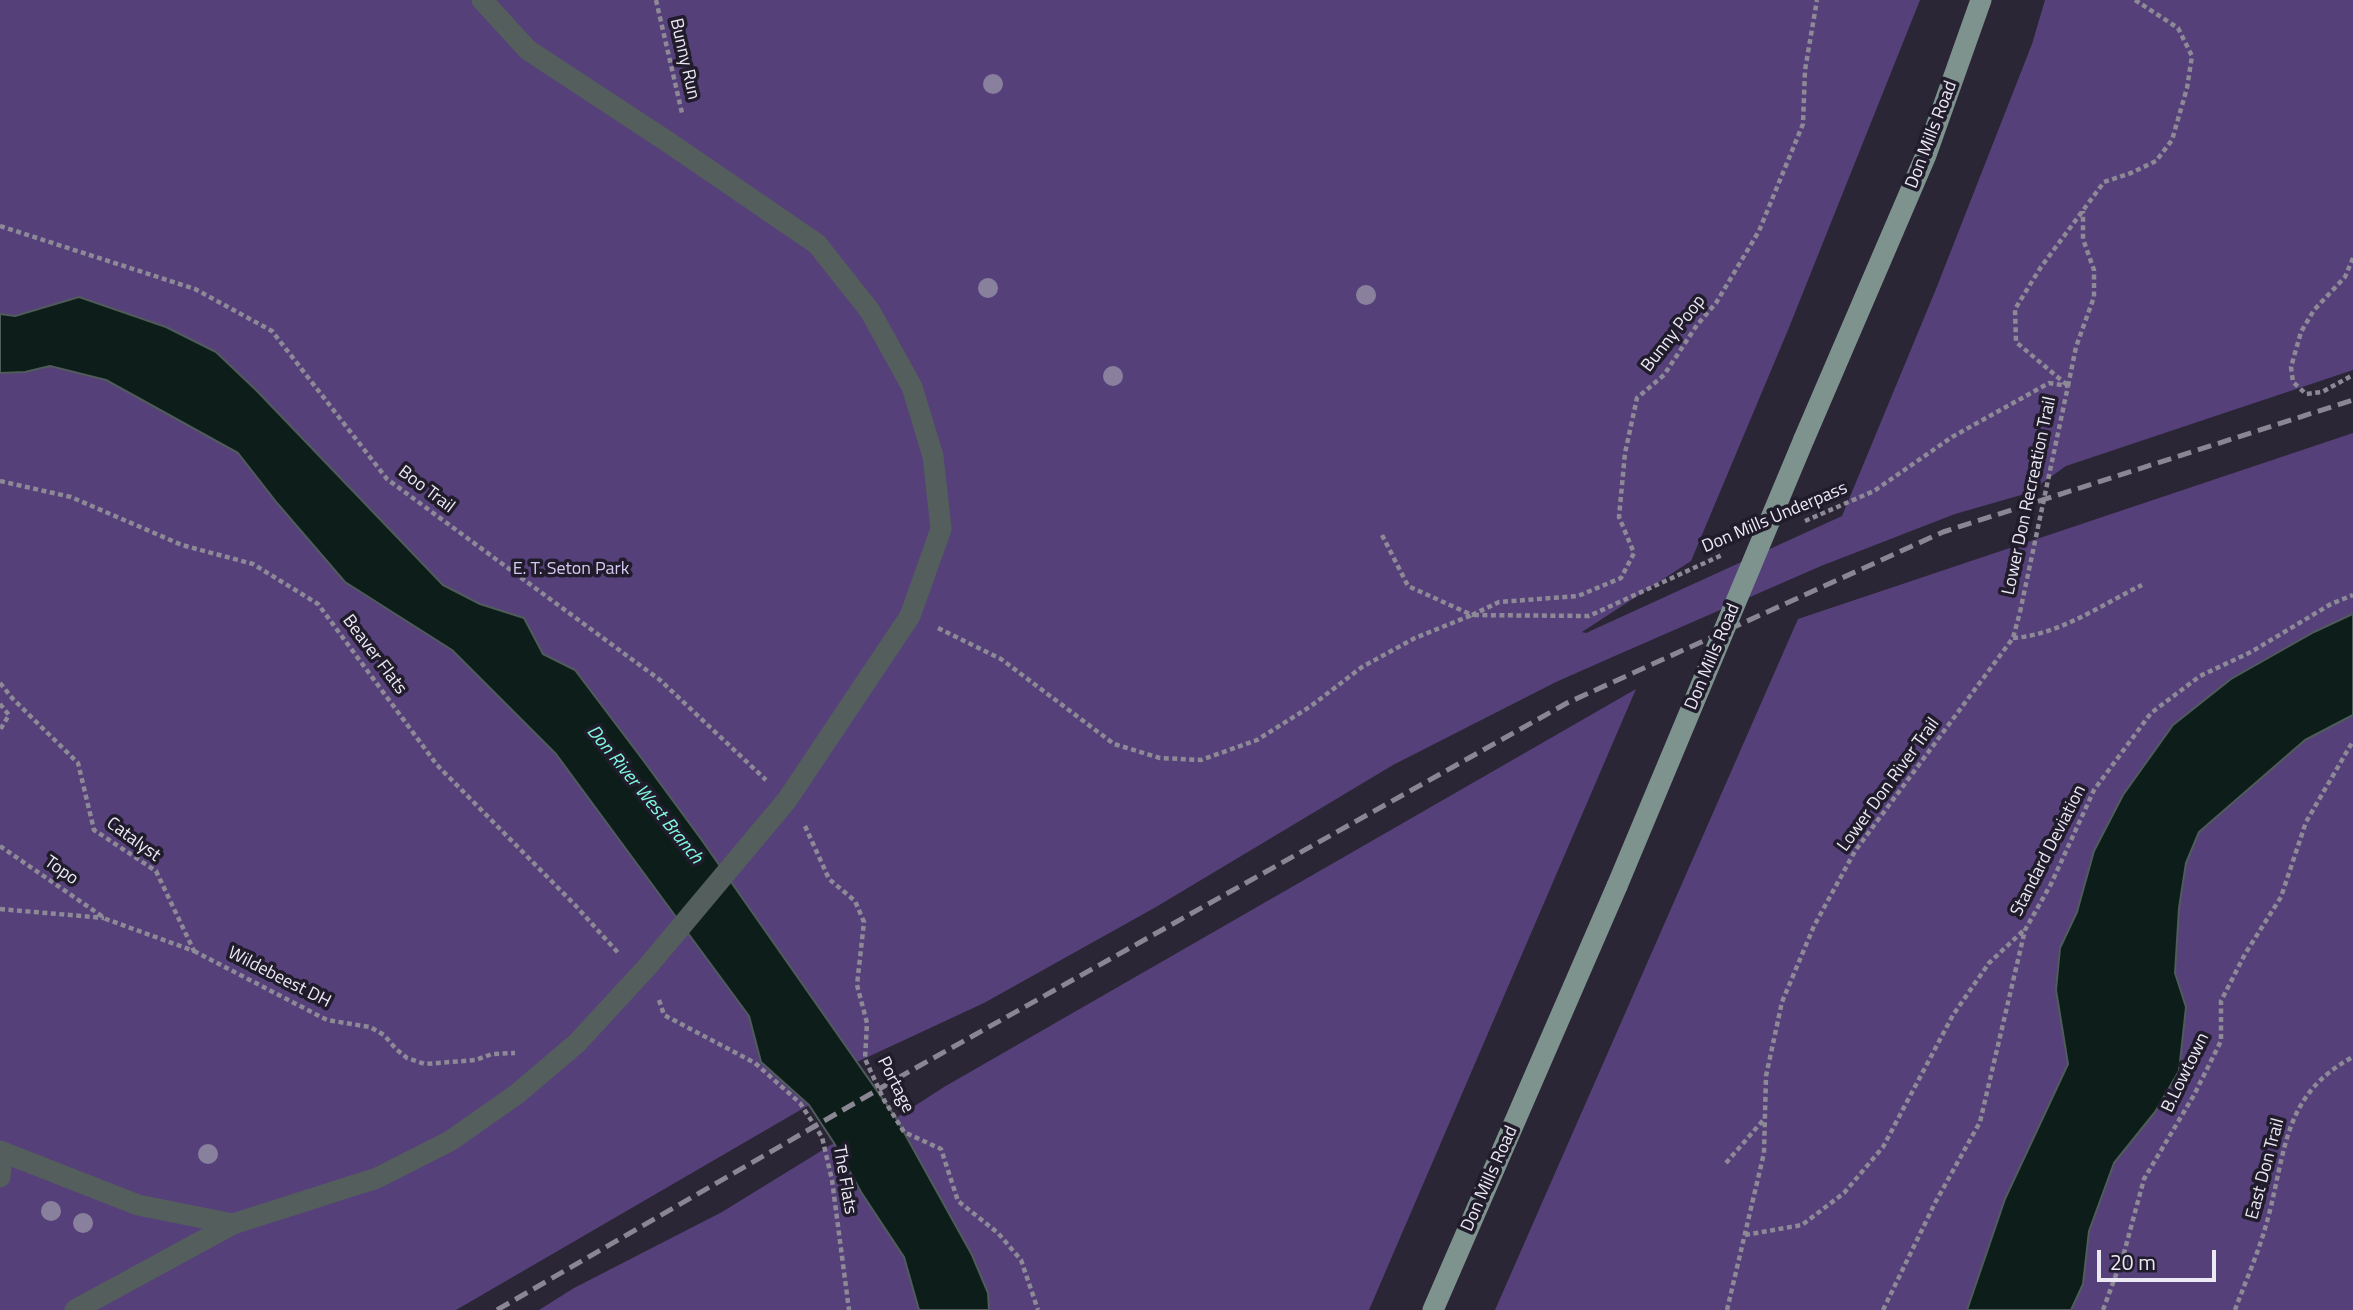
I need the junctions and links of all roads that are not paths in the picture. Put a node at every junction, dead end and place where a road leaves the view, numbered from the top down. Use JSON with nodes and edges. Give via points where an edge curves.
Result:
{"nodes":[{"id":1,"x":482,"y":0,"type":"edge"},
{"id":2,"x":1981,"y":0,"type":"edge"},
{"id":3,"x":1,"y":1152,"type":"edge"},
{"id":4,"x":0,"y":1177,"type":"edge"},
{"id":5,"x":233,"y":1224,"type":"junction"},
{"id":6,"x":75,"y":1310,"type":"edge"},
{"id":7,"x":1433,"y":1310,"type":"edge"}],
"edges":[{"from":1,"to":5,"type":"lane","via":[[528,50],[817,244],[870,311],[912,387],[933,456],[941,529],[910,616],[787,800],[644,971],[577,1043],[450,1142],[377,1178]]},
{"from":2,"to":7,"type":"main road","name":"Don Mills Road","bridge":true,"via":[[1926,155]]},
{"from":3,"to":4,"type":"lane"},
{"from":3,"to":5,"type":"lane","via":[[138,1205]]},
{"from":5,"to":6,"type":"lane"}]}
